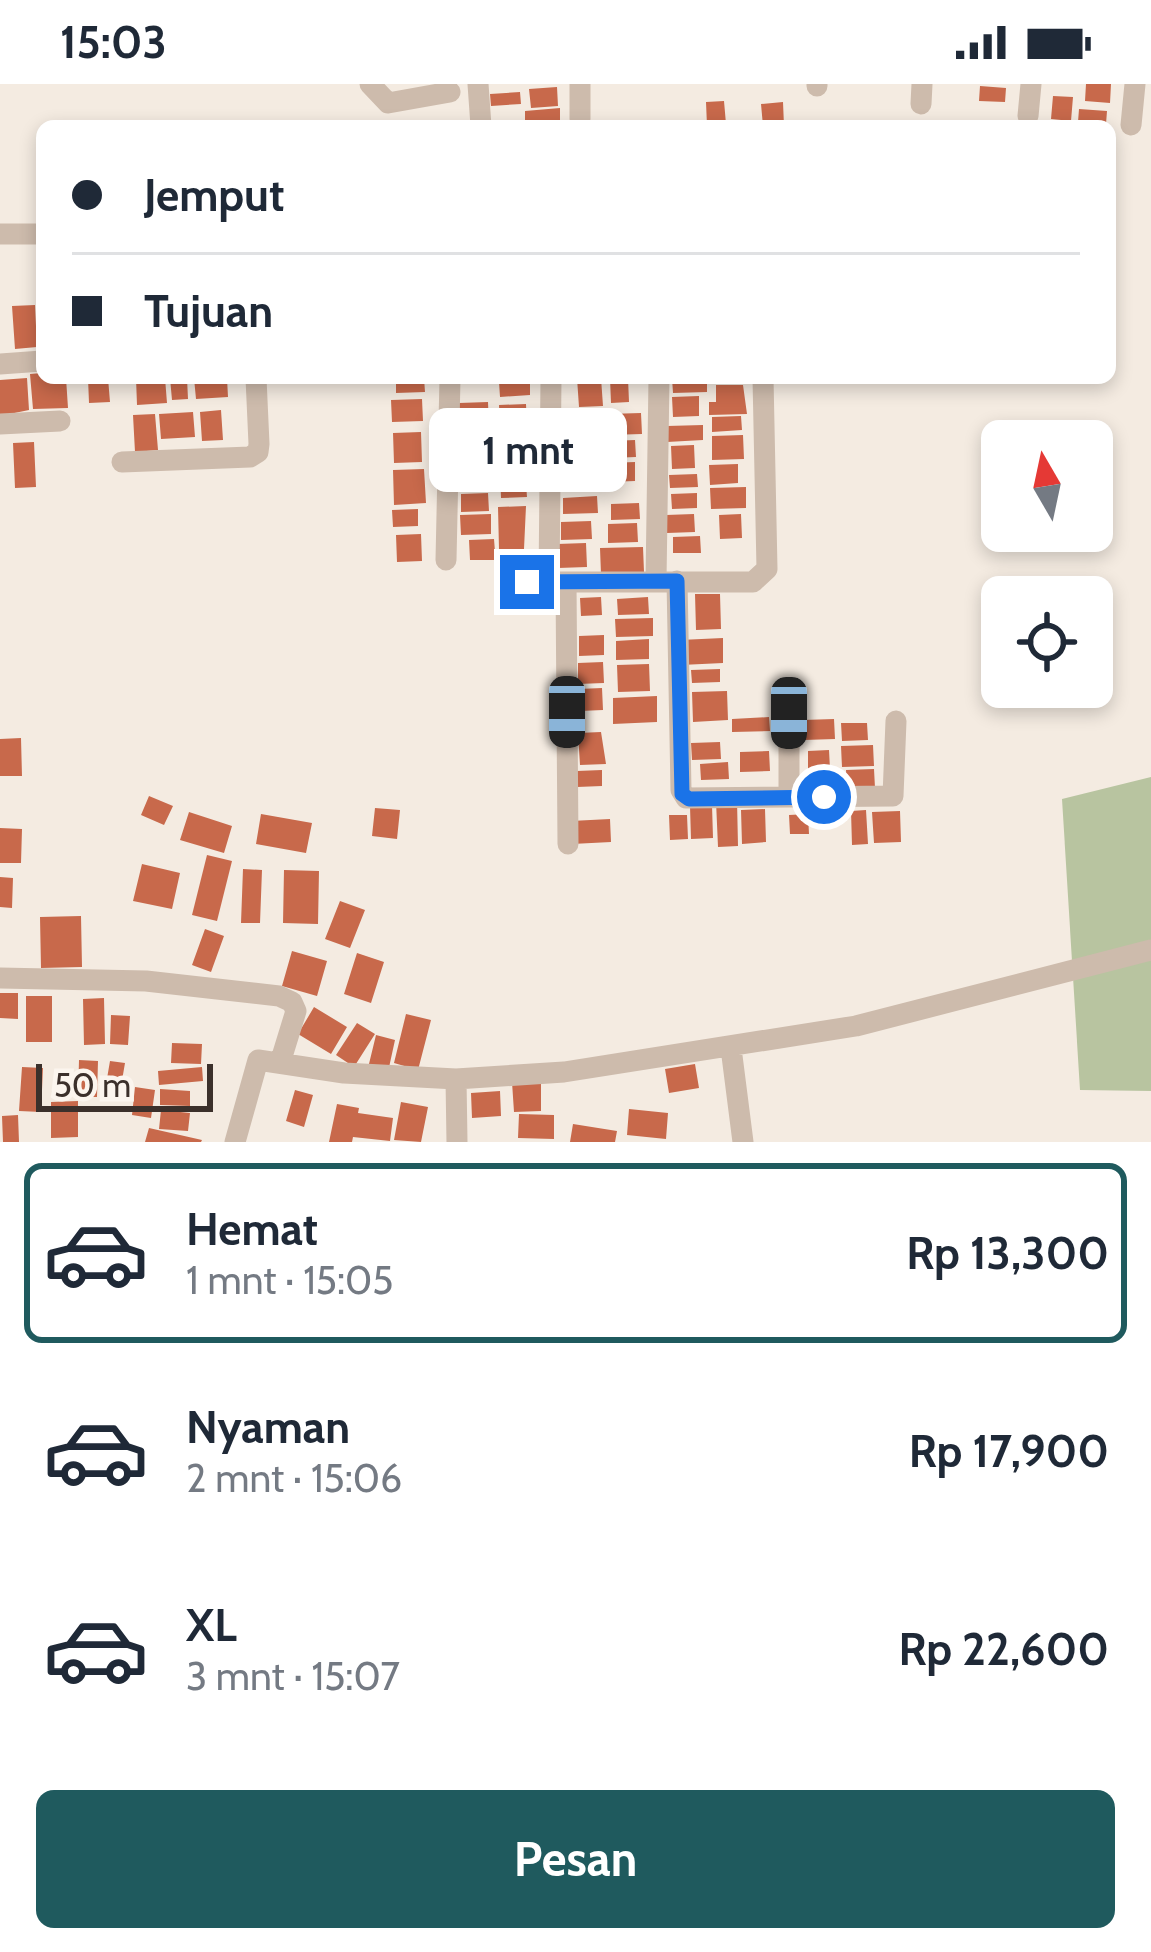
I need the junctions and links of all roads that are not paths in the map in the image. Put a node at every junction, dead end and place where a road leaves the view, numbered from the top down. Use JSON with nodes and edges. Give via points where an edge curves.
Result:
{"nodes":[{"id":1,"x":370,"y":84,"type":"edge"},
{"id":2,"x":478,"y":84,"type":"edge"},
{"id":3,"x":580,"y":84,"type":"edge"},
{"id":4,"x":1031,"y":84,"type":"edge"},
{"id":5,"x":1135,"y":84,"type":"edge"},
{"id":6,"x":450,"y":92,"type":"dead end"},
{"id":7,"x":1028,"y":116,"type":"dead end"},
{"id":8,"x":580,"y":118,"type":"dead end"},
{"id":9,"x":481,"y":120,"type":"edge"},
{"id":10,"x":1131,"y":124,"type":"dead end"},
{"id":11,"x":0,"y":234,"type":"edge"},
{"id":12,"x":36,"y":234,"type":"edge"},
{"id":13,"x":36,"y":361,"type":"edge"},
{"id":14,"x":0,"y":364,"type":"edge"},
{"id":15,"x":256,"y":384,"type":"edge"},
{"id":16,"x":450,"y":384,"type":"edge"},
{"id":17,"x":550,"y":384,"type":"edge"},
{"id":18,"x":658,"y":384,"type":"edge"},
{"id":19,"x":764,"y":384,"type":"edge"},
{"id":20,"x":60,"y":421,"type":"dead end"},
{"id":21,"x":0,"y":424,"type":"edge"},
{"id":22,"x":122,"y":462,"type":"dead end"},
{"id":23,"x":446,"y":560,"type":"dead end"},
{"id":24,"x":667,"y":581,"type":"junction"},
{"id":25,"x":547,"y":582,"type":"junction"},
{"id":26,"x":789,"y":713,"type":"dead end"},
{"id":27,"x":896,"y":721,"type":"dead end"},
{"id":28,"x":789,"y":797,"type":"junction"},
{"id":29,"x":568,"y":844,"type":"dead end"},
{"id":30,"x":1151,"y":950,"type":"edge"},
{"id":31,"x":0,"y":978,"type":"edge"},
{"id":32,"x":731,"y":1048,"type":"junction"},
{"id":33,"x":280,"y":1063,"type":"junction"},
{"id":34,"x":456,"y":1079,"type":"junction"},
{"id":35,"x":235,"y":1142,"type":"edge"},
{"id":36,"x":457,"y":1142,"type":"edge"},
{"id":37,"x":743,"y":1142,"type":"edge"}],
"edges":[{"from":1,"to":6,"type":"street","via":[[388,103]]},
{"from":2,"to":9,"type":"street"},
{"from":3,"to":8,"type":"street"},
{"from":4,"to":7,"type":"street"},
{"from":5,"to":10,"type":"street"},
{"from":11,"to":12,"type":"street"},
{"from":13,"to":14,"type":"street"},
{"from":15,"to":22,"type":"street","via":[[259,444],[250,457]]},
{"from":16,"to":23,"type":"street"},
{"from":17,"to":25,"type":"street"},
{"from":18,"to":24,"type":"street"},
{"from":19,"to":24,"type":"street","via":[[767,569],[753,582]]},
{"from":20,"to":21,"type":"street"},
{"from":24,"to":25,"type":"street"},
{"from":24,"to":28,"type":"street","via":[[682,794]]},
{"from":25,"to":29,"type":"street"},
{"from":26,"to":28,"type":"street"},
{"from":27,"to":28,"type":"street","via":[[896,795]]},
{"from":30,"to":32,"type":"street","via":[[856,1026]]},
{"from":31,"to":33,"type":"street","via":[[146,981],[279,996],[296,1011]]},
{"from":32,"to":34,"type":"street"},
{"from":32,"to":37,"type":"street"},
{"from":33,"to":34,"type":"street"},
{"from":33,"to":35,"type":"street","via":[[258,1060]]},
{"from":34,"to":36,"type":"street"}]}
